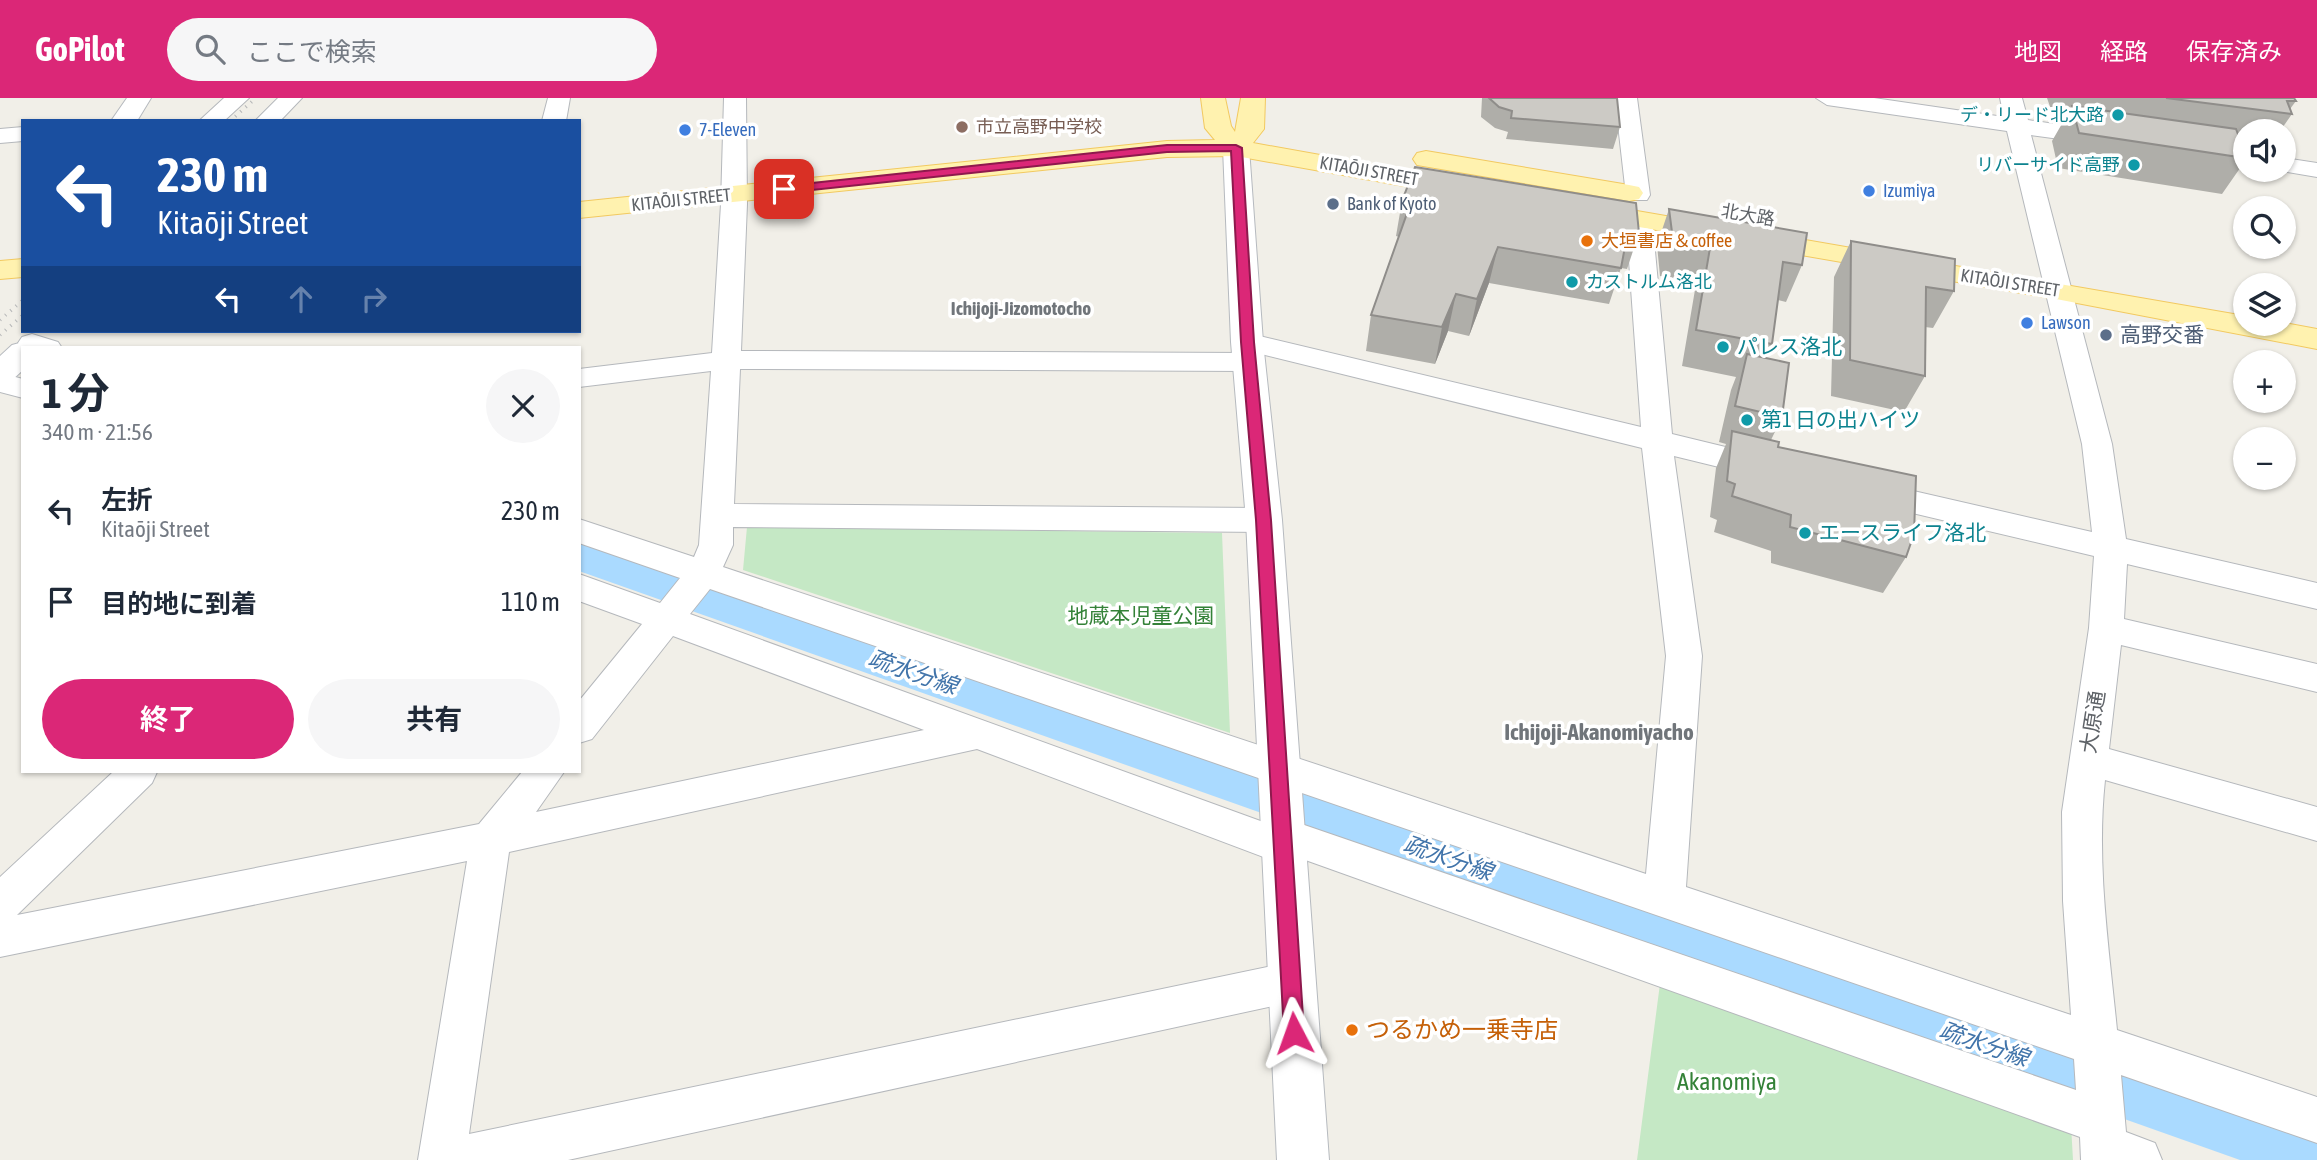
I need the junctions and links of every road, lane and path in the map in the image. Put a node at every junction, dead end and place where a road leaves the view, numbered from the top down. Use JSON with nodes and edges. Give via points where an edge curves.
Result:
{"nodes":[{"id":1,"x":139,"y":98,"type":"edge"},
{"id":2,"x":238,"y":98,"type":"edge"},
{"id":3,"x":559,"y":98,"type":"edge"},
{"id":4,"x":735,"y":98,"type":"edge"},
{"id":5,"x":1213,"y":98,"type":"edge"},
{"id":6,"x":1253,"y":98,"type":"edge"},
{"id":7,"x":1626,"y":98,"type":"edge"},
{"id":8,"x":1827,"y":98,"type":"edge"},
{"id":9,"x":2011,"y":98,"type":"edge"},
{"id":10,"x":295,"y":99,"type":"edge"},
{"id":11,"x":125,"y":119,"type":"edge"},
{"id":12,"x":212,"y":119,"type":"edge"},
{"id":13,"x":269,"y":119,"type":"edge"},
{"id":14,"x":554,"y":119,"type":"edge"},
{"id":15,"x":2016,"y":125,"type":"junction"},
{"id":16,"x":21,"y":134,"type":"edge"},
{"id":17,"x":1235,"y":135,"type":"junction"},
{"id":18,"x":0,"y":136,"type":"edge"},
{"id":19,"x":2124,"y":141,"type":"edge"},
{"id":20,"x":2296,"y":167,"type":"edge"},
{"id":21,"x":2317,"y":170,"type":"edge"},
{"id":22,"x":735,"y":184,"type":"junction"},
{"id":23,"x":581,"y":190,"type":"edge"},
{"id":24,"x":1639,"y":207,"type":"junction"},
{"id":25,"x":581,"y":210,"type":"edge"},
{"id":26,"x":21,"y":247,"type":"edge"},
{"id":27,"x":0,"y":249,"type":"edge"},
{"id":28,"x":21,"y":268,"type":"edge"},
{"id":29,"x":0,"y":270,"type":"edge"},
{"id":30,"x":2053,"y":280,"type":"junction"},
{"id":31,"x":2233,"y":302,"type":"edge"},
{"id":32,"x":2296,"y":313,"type":"edge"},
{"id":33,"x":2317,"y":316,"type":"edge"},
{"id":34,"x":2317,"y":338,"type":"edge"},
{"id":35,"x":1248,"y":352,"type":"junction"},
{"id":36,"x":726,"y":360,"type":"junction"},
{"id":37,"x":581,"y":378,"type":"edge"},
{"id":38,"x":1657,"y":442,"type":"junction"},
{"id":39,"x":1791,"y":473,"type":"edge"},
{"id":40,"x":1844,"y":486,"type":"edge"},
{"id":41,"x":718,"y":515,"type":"junction"},
{"id":42,"x":1264,"y":520,"type":"junction"},
{"id":43,"x":581,"y":532,"type":"edge"},
{"id":44,"x":2111,"y":550,"type":"junction"},
{"id":45,"x":702,"y":575,"type":"junction"},
{"id":46,"x":581,"y":588,"type":"edge"},
{"id":47,"x":2317,"y":596,"type":"edge"},
{"id":48,"x":666,"y":619,"type":"junction"},
{"id":49,"x":2106,"y":628,"type":"junction"},
{"id":50,"x":2317,"y":678,"type":"edge"},
{"id":51,"x":581,"y":726,"type":"edge"},
{"id":52,"x":981,"y":733,"type":"junction"},
{"id":53,"x":2087,"y":759,"type":"junction"},
{"id":54,"x":137,"y":773,"type":"edge"},
{"id":55,"x":544,"y":773,"type":"edge"},
{"id":56,"x":1280,"y":812,"type":"junction"},
{"id":57,"x":2317,"y":824,"type":"edge"},
{"id":58,"x":491,"y":839,"type":"junction"},
{"id":59,"x":1664,"y":901,"type":"junction"},
{"id":60,"x":0,"y":904,"type":"edge"},
{"id":61,"x":0,"y":938,"type":"edge"},
{"id":62,"x":1291,"y":982,"type":"junction"},
{"id":63,"x":2106,"y":1117,"type":"edge"},
{"id":64,"x":2317,"y":1120,"type":"edge"},
{"id":65,"x":442,"y":1160,"type":"edge"},
{"id":66,"x":459,"y":1160,"type":"edge"},
{"id":67,"x":1303,"y":1160,"type":"edge"}],
"edges":[{"from":1,"to":11,"type":"street"},
{"from":2,"to":12,"type":"street"},
{"from":3,"to":14,"type":"street"},
{"from":4,"to":22,"type":"street"},
{"from":5,"to":17,"type":"main road"},
{"from":6,"to":17,"type":"main road"},
{"from":7,"to":24,"type":"street"},
{"from":8,"to":15,"type":"street"},
{"from":9,"to":15,"type":"street","name":"大原通"},
{"from":10,"to":13,"type":"street"},
{"from":15,"to":19,"type":"street"},
{"from":15,"to":30,"type":"street","name":"大原通"},
{"from":16,"to":18,"type":"street"},
{"from":17,"to":22,"type":"main road","name":"KITAŌJI STREET","via":[[1167,149]]},
{"from":17,"to":24,"type":"main road","name":"KITAŌJI STREET"},
{"from":17,"to":35,"type":"street"},
{"from":20,"to":21,"type":"street"},
{"from":22,"to":23,"type":"main road","name":"KITAŌJI STREET"},
{"from":22,"to":25,"type":"main road","name":"KITAŌJI STREET"},
{"from":22,"to":36,"type":"street"},
{"from":24,"to":30,"type":"main road","name":"KITAŌJI STREET"},
{"from":24,"to":38,"type":"street"},
{"from":26,"to":27,"type":"main road"},
{"from":28,"to":29,"type":"main road"},
{"from":30,"to":31,"type":"main road"},
{"from":30,"to":34,"type":"main road","name":"KITAŌJI STREET"},
{"from":30,"to":44,"type":"street","name":"大原通","via":[[2098,444]]},
{"from":32,"to":33,"type":"main road"},
{"from":35,"to":36,"type":"street"},
{"from":35,"to":38,"type":"street"},
{"from":35,"to":42,"type":"street"},
{"from":36,"to":37,"type":"street"},
{"from":36,"to":41,"type":"street"},
{"from":38,"to":39,"type":"street"},
{"from":38,"to":59,"type":"street","via":[[1684,656]]},
{"from":40,"to":44,"type":"street"},
{"from":41,"to":42,"type":"street"},
{"from":41,"to":45,"type":"street","via":[[716,545]]},
{"from":42,"to":56,"type":"street"},
{"from":43,"to":45,"type":"street"},
{"from":44,"to":47,"type":"street"},
{"from":44,"to":49,"type":"street","name":"大原通"},
{"from":45,"to":48,"type":"street"},
{"from":45,"to":56,"type":"street"},
{"from":46,"to":48,"type":"street"},
{"from":48,"to":51,"type":"street"},
{"from":48,"to":52,"type":"street"},
{"from":49,"to":50,"type":"street"},
{"from":49,"to":53,"type":"street","name":"大原通"},
{"from":52,"to":56,"type":"street"},
{"from":52,"to":58,"type":"street"},
{"from":53,"to":57,"type":"street"},
{"from":53,"to":63,"type":"street","name":"大原通","via":[[2082,812],[2084,901]]},
{"from":54,"to":60,"type":"street"},
{"from":55,"to":58,"type":"street"},
{"from":56,"to":59,"type":"street"},
{"from":56,"to":62,"type":"street"},
{"from":56,"to":63,"type":"street"},
{"from":58,"to":61,"type":"street"},
{"from":58,"to":65,"type":"street"},
{"from":59,"to":63,"type":"street"},
{"from":62,"to":66,"type":"street"},
{"from":62,"to":67,"type":"street"},
{"from":63,"to":64,"type":"street"}]}
